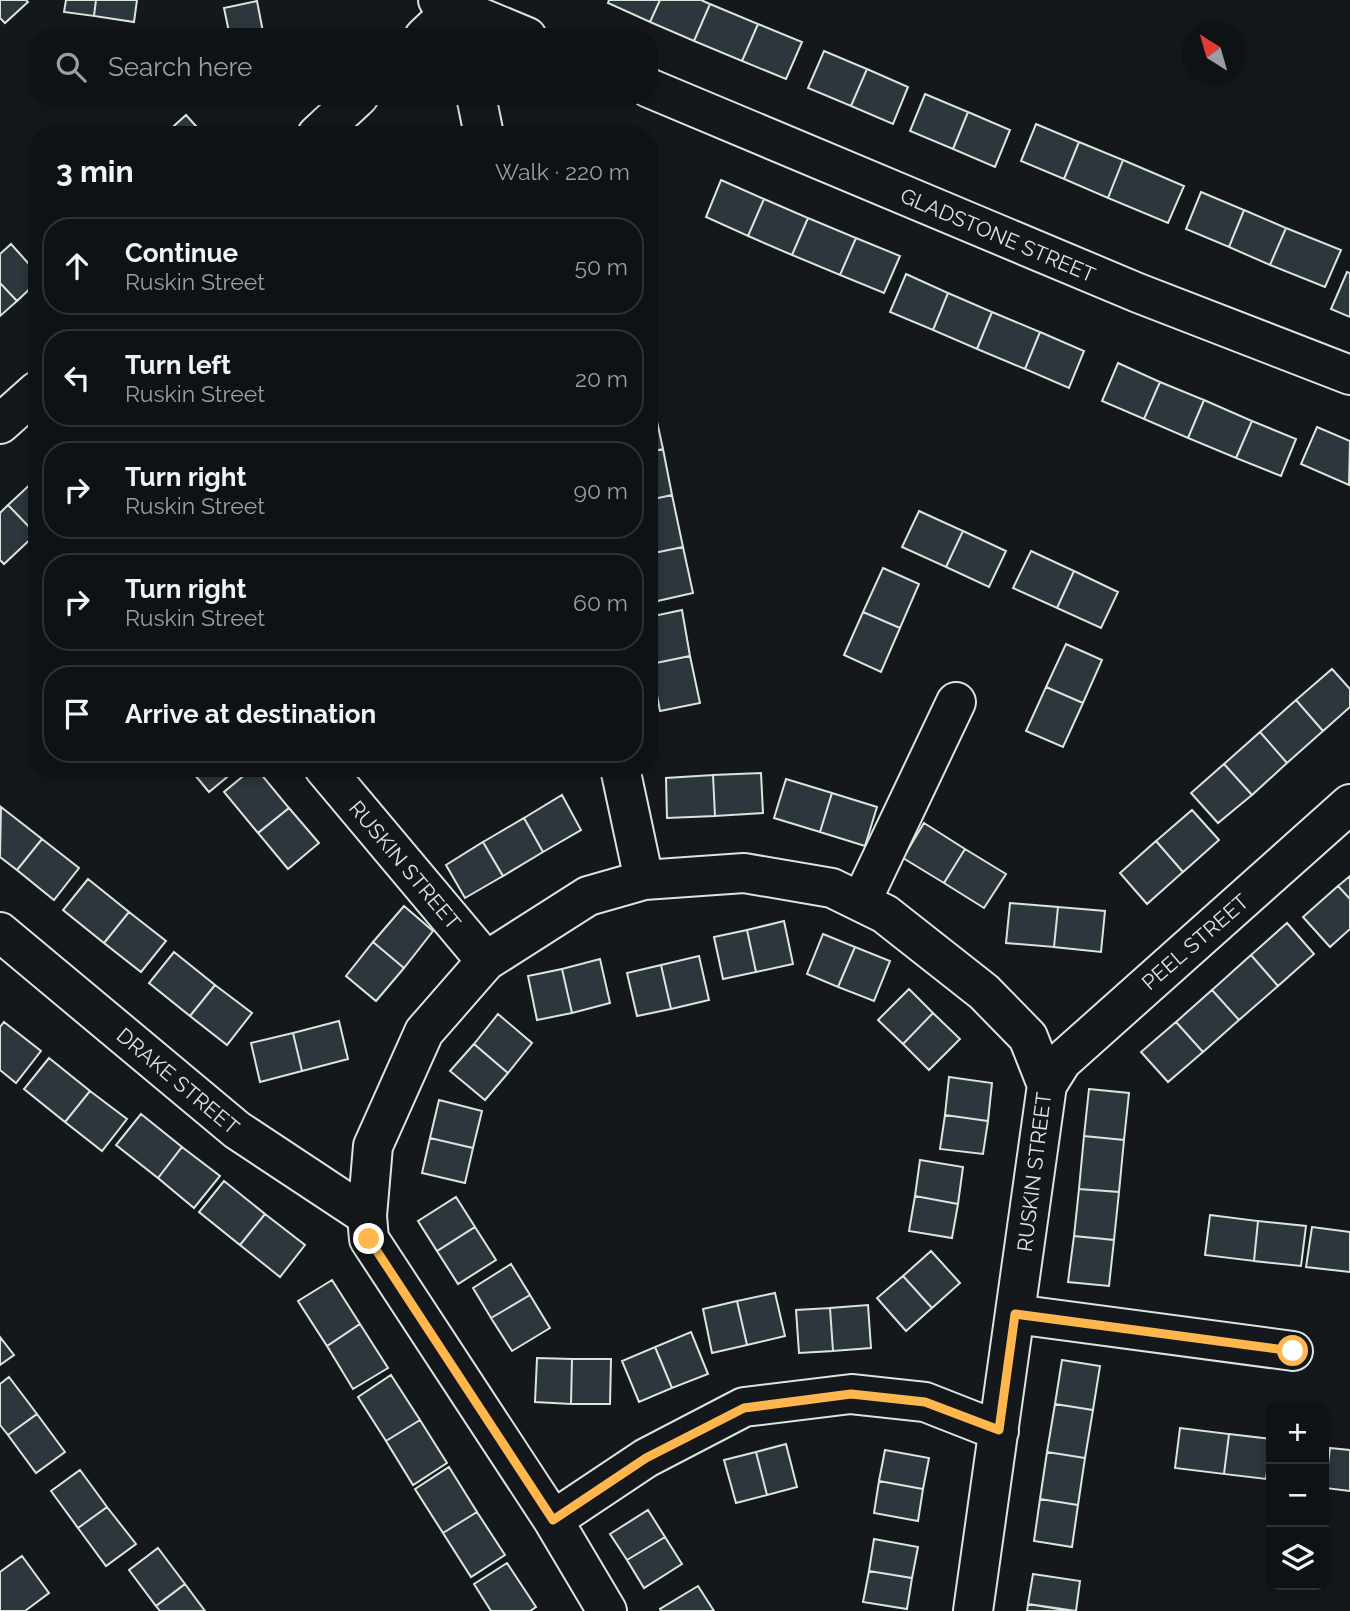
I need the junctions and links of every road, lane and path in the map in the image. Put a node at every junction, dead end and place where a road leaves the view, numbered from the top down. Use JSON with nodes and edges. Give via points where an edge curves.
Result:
{"nodes":[{"id":1,"x":453,"y":11,"type":"edge"},
{"id":2,"x":434,"y":28,"type":"edge"},
{"id":3,"x":501,"y":28,"type":"edge"},
{"id":4,"x":658,"y":92,"type":"edge"},
{"id":5,"x":349,"y":105,"type":"edge"},
{"id":6,"x":477,"y":105,"type":"edge"},
{"id":7,"x":327,"y":126,"type":"edge"},
{"id":8,"x":482,"y":126,"type":"edge"},
{"id":9,"x":1350,"y":374,"type":"edge"},
{"id":10,"x":28,"y":399,"type":"edge"},
{"id":11,"x":0,"y":424,"type":"edge"},
{"id":12,"x":956,"y":702,"type":"dead end"},
{"id":13,"x":332,"y":777,"type":"edge"},
{"id":14,"x":622,"y":777,"type":"edge"},
{"id":15,"x":1350,"y":804,"type":"edge"},
{"id":16,"x":644,"y":880,"type":"junction"},
{"id":17,"x":861,"y":902,"type":"junction"},
{"id":18,"x":0,"y":932,"type":"edge"},
{"id":19,"x":486,"y":961,"type":"junction"},
{"id":20,"x":1046,"y":1085,"type":"junction"},
{"id":21,"x":367,"y":1216,"type":"junction"},
{"id":22,"x":1015,"y":1314,"type":"junction"},
{"id":23,"x":1293,"y":1351,"type":"dead end"},
{"id":24,"x":999,"y":1430,"type":"junction"},
{"id":25,"x":553,"y":1520,"type":"junction"},
{"id":26,"x":607,"y":1611,"type":"edge"},
{"id":27,"x":973,"y":1611,"type":"edge"}],
"edges":[{"from":1,"to":2,"type":"street"},
{"from":1,"to":3,"type":"street"},
{"from":4,"to":9,"type":"street","name":"GLADSTONE STREET","via":[[1138,293]]},
{"from":5,"to":7,"type":"street"},
{"from":6,"to":8,"type":"street"},
{"from":10,"to":11,"type":"street"},
{"from":12,"to":17,"type":"street"},
{"from":13,"to":19,"type":"street","name":"RUSKIN STREET"},
{"from":14,"to":16,"type":"street"},
{"from":15,"to":20,"type":"street","name":"PEEL STREET","via":[[1062,1061]]},
{"from":16,"to":17,"type":"street","name":"RUSKIN STREET","via":[[744,873],[832,888]]},
{"from":16,"to":19,"type":"street","name":"RUSKIN STREET","via":[[588,897]]},
{"from":17,"to":20,"type":"street","name":"RUSKIN STREET","via":[[885,914],[984,992],[1028,1037]]},
{"from":18,"to":21,"type":"street","name":"DRAKE STREET","via":[[237,1130]]},
{"from":19,"to":21,"type":"street","name":"RUSKIN STREET","via":[[424,1032],[373,1146]]},
{"from":20,"to":22,"type":"street","name":"RUSKIN STREET"},
{"from":21,"to":25,"type":"street","name":"RUSKIN STREET","via":[[369,1239],[382,1261]]},
{"from":22,"to":23,"type":"street"},
{"from":22,"to":24,"type":"street","name":"RUSKIN STREET"},
{"from":24,"to":25,"type":"street","via":[[925,1402],[851,1394],[744,1408],[646,1458]]},
{"from":24,"to":27,"type":"street","name":"RUSKIN STREET"},
{"from":25,"to":26,"type":"street","name":"RUSKIN STREET"}]}
